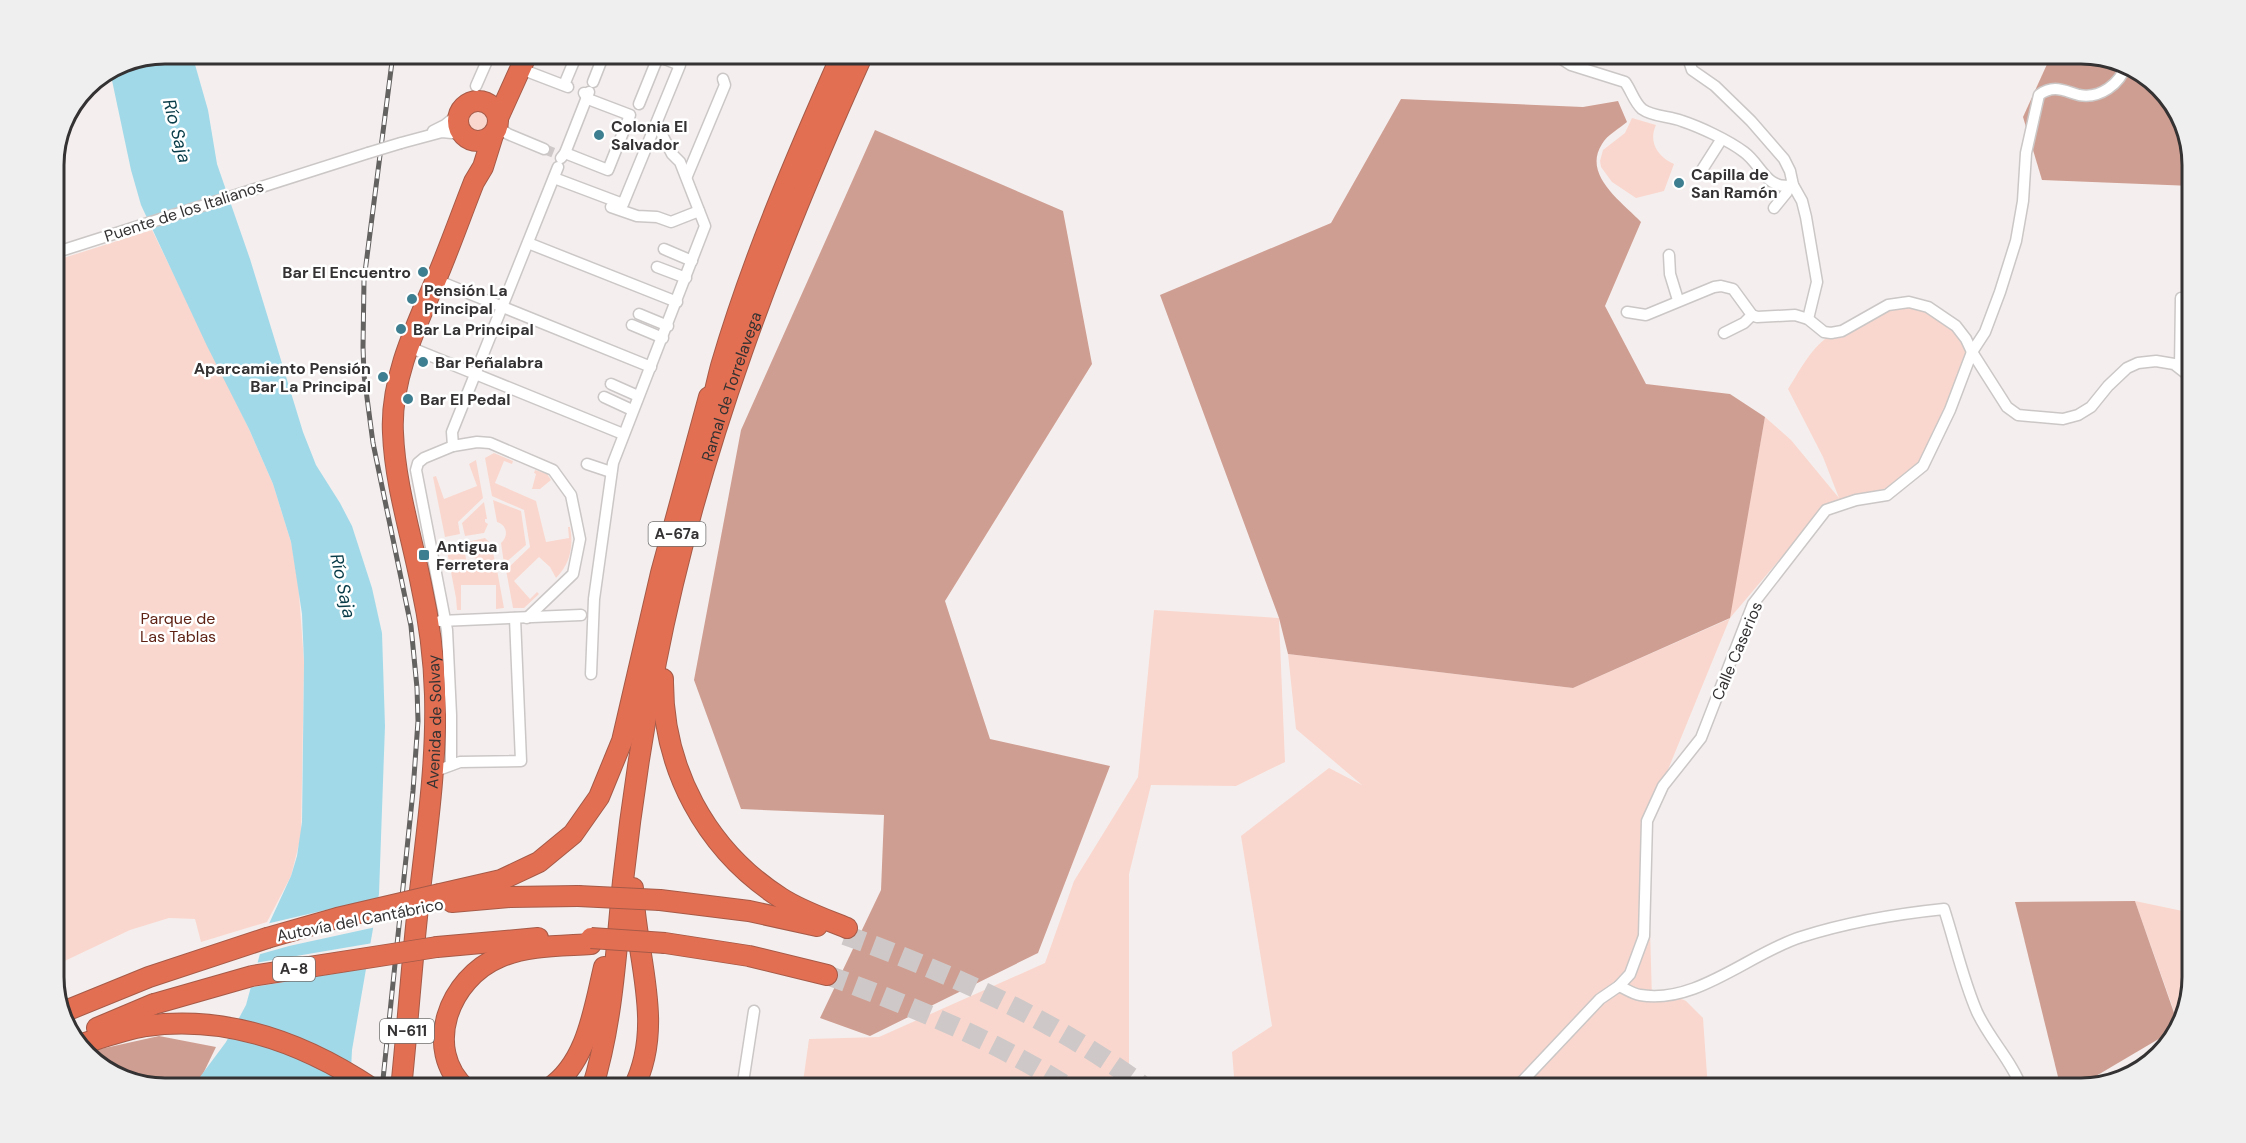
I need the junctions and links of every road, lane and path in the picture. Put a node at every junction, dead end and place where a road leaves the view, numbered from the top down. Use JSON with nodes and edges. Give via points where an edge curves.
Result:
{"nodes":[{"id":1,"x":487,"y":64,"type":"edge"},
{"id":2,"x":574,"y":64,"type":"edge"},
{"id":3,"x":600,"y":64,"type":"edge"},
{"id":4,"x":652,"y":64,"type":"edge"},
{"id":5,"x":678,"y":64,"type":"edge"},
{"id":6,"x":838,"y":64,"type":"edge"},
{"id":7,"x":859,"y":64,"type":"edge"},
{"id":8,"x":1569,"y":64,"type":"edge"},
{"id":9,"x":1690,"y":64,"type":"dead end"},
{"id":10,"x":521,"y":68,"type":"edge"},
{"id":11,"x":2123,"y":74,"type":"edge"},
{"id":12,"x":723,"y":80,"type":"dead end"},
{"id":13,"x":589,"y":91,"type":"junction"},
{"id":14,"x":479,"y":94,"type":"junction"},
{"id":15,"x":636,"y":111,"type":"dead end"},
{"id":16,"x":460,"y":113,"type":"junction"},
{"id":17,"x":657,"y":125,"type":"junction"},
{"id":18,"x":496,"y":127,"type":"junction"},
{"id":19,"x":425,"y":135,"type":"junction"},
{"id":20,"x":466,"y":137,"type":"junction"},
{"id":21,"x":1721,"y":140,"type":"junction"},
{"id":22,"x":544,"y":148,"type":"tunnel mouth"},
{"id":23,"x":559,"y":164,"type":"junction"},
{"id":24,"x":1700,"y":173,"type":"dead end"},
{"id":25,"x":687,"y":176,"type":"junction"},
{"id":26,"x":474,"y":182,"type":"junction"},
{"id":27,"x":1791,"y":185,"type":"junction"},
{"id":28,"x":1774,"y":208,"type":"dead end"},
{"id":29,"x":699,"y":211,"type":"junction"},
{"id":30,"x":528,"y":243,"type":"junction"},
{"id":31,"x":664,"y":249,"type":"dead end"},
{"id":32,"x":65,"y":250,"type":"edge"},
{"id":33,"x":1669,"y":255,"type":"dead end"},
{"id":34,"x":692,"y":261,"type":"junction"},
{"id":35,"x":657,"y":267,"type":"dead end"},
{"id":36,"x":686,"y":278,"type":"junction"},
{"id":37,"x":436,"y":280,"type":"junction"},
{"id":38,"x":766,"y":285,"type":"junction"},
{"id":39,"x":2181,"y":298,"type":"dead end"},
{"id":40,"x":1678,"y":300,"type":"junction"},
{"id":41,"x":677,"y":302,"type":"junction"},
{"id":42,"x":502,"y":308,"type":"junction"},
{"id":43,"x":1627,"y":312,"type":"dead end"},
{"id":44,"x":639,"y":314,"type":"dead end"},
{"id":45,"x":1752,"y":315,"type":"junction"},
{"id":46,"x":1808,"y":319,"type":"junction"},
{"id":47,"x":632,"y":325,"type":"dead end"},
{"id":48,"x":668,"y":326,"type":"junction"},
{"id":49,"x":1724,"y":333,"type":"dead end"},
{"id":50,"x":663,"y":338,"type":"junction"},
{"id":51,"x":409,"y":347,"type":"junction"},
{"id":52,"x":1972,"y":352,"type":"junction"},
{"id":53,"x":721,"y":366,"type":"junction"},
{"id":54,"x":651,"y":367,"type":"junction"},
{"id":55,"x":2180,"y":368,"type":"joint"},
{"id":56,"x":475,"y":374,"type":"junction"},
{"id":57,"x":611,"y":384,"type":"dead end"},
{"id":58,"x":638,"y":396,"type":"junction"},
{"id":59,"x":604,"y":398,"type":"dead end"},
{"id":60,"x":633,"y":410,"type":"junction"},
{"id":61,"x":623,"y":434,"type":"junction"},
{"id":62,"x":453,"y":446,"type":"junction"},
{"id":63,"x":586,"y":464,"type":"dead end"},
{"id":64,"x":611,"y":472,"type":"junction"},
{"id":65,"x":581,"y":615,"type":"dead end"},
{"id":66,"x":515,"y":618,"type":"junction"},
{"id":67,"x":527,"y":618,"type":"junction"},
{"id":68,"x":436,"y":622,"type":"junction"},
{"id":69,"x":591,"y":674,"type":"dead end"},
{"id":70,"x":442,"y":769,"type":"junction"},
{"id":71,"x":635,"y":795,"type":"junction"},
{"id":72,"x":439,"y":899,"type":"junction"},
{"id":73,"x":596,"y":944,"type":"junction"},
{"id":74,"x":827,"y":975,"type":"tunnel mouth"},
{"id":75,"x":149,"y":977,"type":"junction"},
{"id":76,"x":1619,"y":986,"type":"junction"},
{"id":77,"x":68,"y":1002,"type":"edge"},
{"id":78,"x":70,"y":1009,"type":"edge"},
{"id":79,"x":754,"y":1011,"type":"dead end"},
{"id":80,"x":82,"y":1034,"type":"edge"},
{"id":81,"x":89,"y":1042,"type":"edge"},
{"id":82,"x":355,"y":1078,"type":"edge"},
{"id":83,"x":402,"y":1078,"type":"edge"},
{"id":84,"x":457,"y":1078,"type":"edge"},
{"id":85,"x":559,"y":1078,"type":"edge"},
{"id":86,"x":586,"y":1078,"type":"edge"},
{"id":87,"x":595,"y":1078,"type":"edge"},
{"id":88,"x":637,"y":1078,"type":"edge"},
{"id":89,"x":744,"y":1078,"type":"edge"},
{"id":90,"x":1525,"y":1078,"type":"edge"},
{"id":91,"x":2018,"y":1078,"type":"edge"}],
"edges":[{"from":1,"to":14,"type":"street"},
{"from":2,"to":10,"type":"street","via":[[566,86]]},
{"from":3,"to":13,"type":"street"},
{"from":4,"to":15,"type":"street"},
{"from":5,"to":17,"type":"street"},
{"from":6,"to":53,"type":"highway","name":"Ramal de Torrelavega","number":"A-67a","via":[[750,279]]},
{"from":7,"to":38,"type":"highway","name":"Ramal de Torrelavega","number":"A-67a"},
{"from":8,"to":21,"type":"street","via":[[1624,82],[1643,109],[1680,120]]},
{"from":9,"to":27,"type":"street","via":[[1692,70],[1751,121],[1784,159]]},
{"from":10,"to":14,"type":"highway","via":[[494,96]]},
{"from":10,"to":18,"type":"highway","name":"Avenida de Solvay","number":"N-611"},
{"from":11,"to":52,"type":"street","name":"Calle Caserios","via":[[2107,90],[2094,95],[2055,88],[2039,95],[2026,153],[2016,241],[1994,312]]},
{"from":12,"to":25,"type":"street","via":[[725,85]]},
{"from":13,"to":23,"type":"street"},
{"from":13,"to":23,"type":"street","via":[[630,115],[608,170]]},
{"from":14,"to":16,"type":"highway"},
{"from":14,"to":18,"type":"highway","via":[[493,107]]},
{"from":16,"to":19,"type":"street"},
{"from":16,"to":20,"type":"highway","number":"N-611","via":[[459,126]]},
{"from":17,"to":23,"type":"street","via":[[623,204]]},
{"from":17,"to":25,"type":"street"},
{"from":18,"to":20,"type":"highway","via":[[485,140]]},
{"from":18,"to":22,"type":"street"},
{"from":18,"to":26,"type":"highway","name":"Avenida de Solvay","number":"N-611"},
{"from":19,"to":20,"type":"street","via":[[442,132]]},
{"from":19,"to":32,"type":"street","name":"Puente de los Italianos","bridge":true},
{"from":20,"to":26,"type":"highway","name":"Avenida de Solvay","number":"N-611","via":[[477,163]]},
{"from":21,"to":24,"type":"street"},
{"from":21,"to":27,"type":"street","via":[[1750,156],[1770,182]]},
{"from":23,"to":29,"type":"street","via":[[637,216],[671,222]]},
{"from":23,"to":30,"type":"street"},
{"from":25,"to":29,"type":"street"},
{"from":26,"to":37,"type":"highway","name":"Avenida de Solvay","number":"N-611"},
{"from":27,"to":28,"type":"street"},
{"from":27,"to":46,"type":"street","via":[[1802,201],[1817,282]]},
{"from":29,"to":34,"type":"street","via":[[704,230]]},
{"from":30,"to":41,"type":"street"},
{"from":30,"to":42,"type":"street"},
{"from":31,"to":34,"type":"street"},
{"from":33,"to":40,"type":"street"},
{"from":34,"to":36,"type":"street"},
{"from":35,"to":36,"type":"street"},
{"from":36,"to":41,"type":"street"},
{"from":37,"to":42,"type":"street"},
{"from":37,"to":51,"type":"highway","name":"Avenida de Solvay","number":"N-611"},
{"from":38,"to":71,"type":"highway","name":"Ramal de Torrelavega","number":"A-67a","via":[[697,490],[667,607]]},
{"from":38,"to":72,"type":"highway","name":"Autovía del Cantábrico","bridge":true,"via":[[710,462],[675,597],[663,676],[664,722],[683,786],[717,840],[751,876],[782,899],[846,932],[749,911],[660,900],[578,896]]},
{"from":39,"to":55,"type":"street"},
{"from":40,"to":43,"type":"street","via":[[1646,315]]},
{"from":40,"to":45,"type":"street","via":[[1728,286],[1738,293]]},
{"from":41,"to":48,"type":"street"},
{"from":42,"to":54,"type":"street"},
{"from":42,"to":56,"type":"street"},
{"from":44,"to":48,"type":"street"},
{"from":45,"to":46,"type":"street","via":[[1795,315]]},
{"from":45,"to":49,"type":"street"},
{"from":46,"to":52,"type":"street","via":[[1831,333],[1842,331],[1888,305],[1908,302],[1928,308],[1956,326]]},
{"from":47,"to":50,"type":"street"},
{"from":48,"to":50,"type":"street"},
{"from":50,"to":54,"type":"street"},
{"from":51,"to":56,"type":"street"},
{"from":51,"to":68,"type":"highway","name":"Avenida de Solvay","number":"N-611","via":[[395,400],[393,431],[398,478]]},
{"from":52,"to":55,"type":"street","via":[[2007,407],[2018,415],[2034,417],[2078,415],[2091,407],[2127,368],[2138,363],[2156,361]]},
{"from":52,"to":76,"type":"street","name":"Calle Caserios","via":[[1923,466],[1887,495],[1826,510],[1753,604],[1701,738],[1663,786],[1647,821],[1644,936],[1630,974]]},
{"from":53,"to":72,"type":"highway","via":[[707,402],[663,563],[622,741],[599,797],[573,834],[539,862],[501,880]]},
{"from":53,"to":73,"type":"highway","name":"Ramal de Torrelavega","number":"A-67a","via":[[665,579]]},
{"from":54,"to":58,"type":"street"},
{"from":56,"to":61,"type":"street"},
{"from":56,"to":62,"type":"street","via":[[452,432]]},
{"from":57,"to":58,"type":"street"},
{"from":58,"to":60,"type":"street"},
{"from":59,"to":60,"type":"street"},
{"from":60,"to":61,"type":"street"},
{"from":61,"to":64,"type":"street"},
{"from":62,"to":67,"type":"street","via":[[490,443],[553,470],[571,495],[580,539],[573,574]]},
{"from":62,"to":68,"type":"street","via":[[421,460],[416,468]]},
{"from":63,"to":64,"type":"street"},
{"from":64,"to":69,"type":"street","via":[[594,599]]},
{"from":65,"to":67,"type":"street"},
{"from":66,"to":67,"type":"street"},
{"from":66,"to":68,"type":"street"},
{"from":66,"to":70,"type":"street","via":[[521,760],[460,762]]},
{"from":68,"to":70,"type":"highway","name":"Avenida de Solvay","number":"N-611","via":[[435,694]]},
{"from":70,"to":83,"type":"highway","name":"Avenida de Solvay","number":"N-611","via":[[417,918]]},
{"from":71,"to":87,"type":"highway","via":[[610,1005]]},
{"from":71,"to":88,"type":"highway","via":[[634,914],[649,1030]]},
{"from":72,"to":75,"type":"highway","name":"Autovía del Cantábrico","number":"A-8","bridge":true,"via":[[348,915]]},
{"from":73,"to":74,"type":"highway","number":"A-8","bridge":true,"via":[[665,943],[749,956]]},
{"from":73,"to":80,"type":"highway","number":"A-8","bridge":true,"via":[[520,939],[437,947],[252,976],[154,1004]]},
{"from":73,"to":84,"type":"highway","via":[[514,952],[486,964],[466,983],[451,1007],[443,1039],[446,1062]]},
{"from":73,"to":85,"type":"highway","via":[[584,1042]]},
{"from":73,"to":86,"type":"highway","via":[[600,1029]]},
{"from":75,"to":77,"type":"highway"},
{"from":75,"to":78,"type":"highway","name":"Autovía del Cantábrico","number":"A-8"},
{"from":76,"to":90,"type":"street","name":"Calle Caserios","via":[[1600,999]]},
{"from":76,"to":91,"type":"street","via":[[1640,995],[1678,994],[1803,936],[1893,914],[1944,909],[1977,1010]]},
{"from":79,"to":89,"type":"street"},
{"from":81,"to":82,"type":"highway","via":[[155,1025],[212,1026],[264,1035],[318,1056]]}]}
